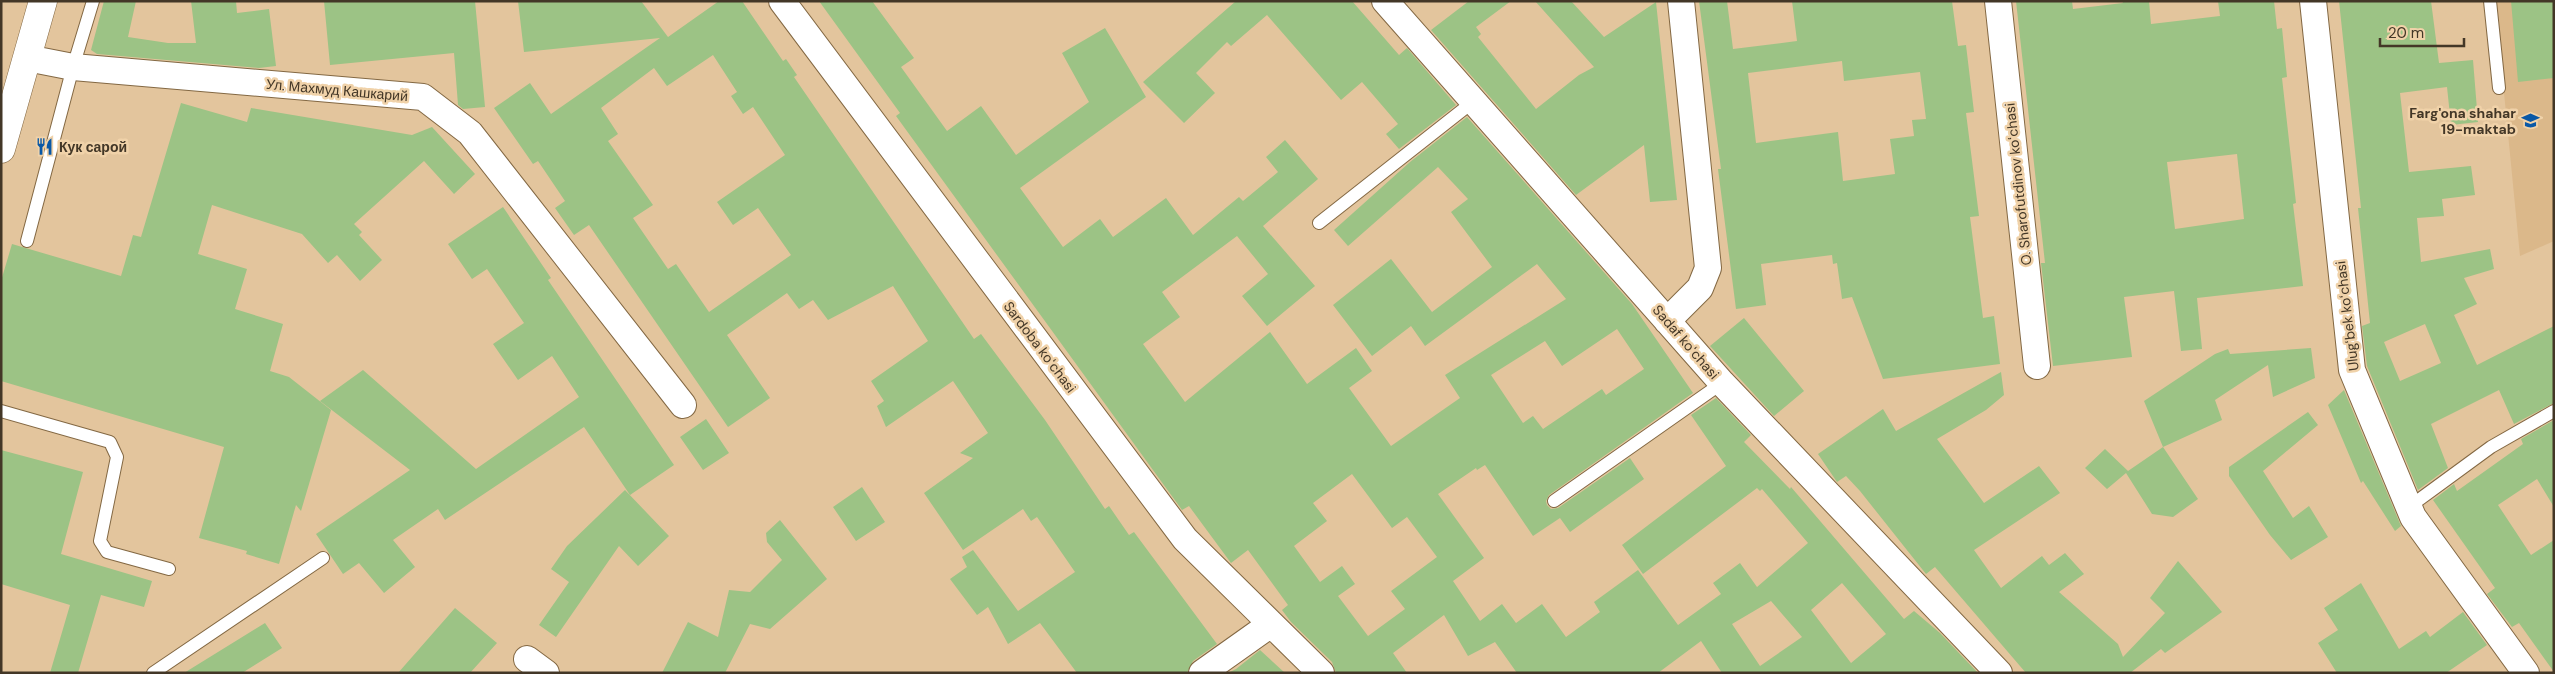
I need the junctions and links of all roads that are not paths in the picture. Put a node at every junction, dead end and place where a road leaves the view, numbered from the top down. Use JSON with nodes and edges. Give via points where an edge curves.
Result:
{"nodes":[{"id":1,"x":43,"y":1,"type":"edge"},
{"id":2,"x":93,"y":1,"type":"edge"},
{"id":3,"x":782,"y":1,"type":"edge"},
{"id":4,"x":1385,"y":1,"type":"edge"},
{"id":5,"x":1681,"y":1,"type":"edge"},
{"id":6,"x":1998,"y":1,"type":"edge"},
{"id":7,"x":2313,"y":1,"type":"edge"},
{"id":8,"x":2490,"y":1,"type":"edge"},
{"id":9,"x":27,"y":58,"type":"junction"},
{"id":10,"x":73,"y":67,"type":"junction"},
{"id":11,"x":2499,"y":88,"type":"dead end"},
{"id":12,"x":1474,"y":101,"type":"junction"},
{"id":13,"x":1,"y":149,"type":"edge"},
{"id":14,"x":1319,"y":223,"type":"dead end"},
{"id":15,"x":27,"y":241,"type":"dead end"},
{"id":16,"x":1668,"y":321,"type":"junction"},
{"id":17,"x":2038,"y":366,"type":"dead end"},
{"id":18,"x":1722,"y":383,"type":"junction"},
{"id":19,"x":683,"y":405,"type":"dead end"},
{"id":20,"x":1,"y":411,"type":"edge"},
{"id":21,"x":2554,"y":411,"type":"edge"},
{"id":22,"x":1554,"y":501,"type":"dead end"},
{"id":23,"x":2408,"y":507,"type":"junction"},
{"id":24,"x":322,"y":558,"type":"dead end"},
{"id":25,"x":168,"y":569,"type":"dead end"},
{"id":26,"x":1271,"y":624,"type":"junction"},
{"id":27,"x":153,"y":673,"type":"edge"},
{"id":28,"x":1202,"y":673,"type":"edge"},
{"id":29,"x":1321,"y":673,"type":"edge"},
{"id":30,"x":1999,"y":673,"type":"edge"},
{"id":31,"x":2526,"y":673,"type":"edge"}],
"edges":[{"from":1,"to":9,"type":"highway"},
{"from":2,"to":10,"type":"lane"},
{"from":3,"to":26,"type":"street","name":"Sardoba koʻchasi","via":[[1185,539]]},
{"from":4,"to":12,"type":"street","name":"Sadaf koʻchasi"},
{"from":5,"to":16,"type":"street","via":[[1708,268],[1700,288]]},
{"from":6,"to":17,"type":"street","name":"O. Sharofutdinov koʻchasi"},
{"from":7,"to":23,"type":"street","name":"Ulugʻbek koʻchasi","via":[[2352,370]]},
{"from":8,"to":11,"type":"lane"},
{"from":9,"to":10,"type":"street","name":"Ул. Махмуд Кашкарий"},
{"from":9,"to":13,"type":"highway"},
{"from":10,"to":15,"type":"lane"},
{"from":10,"to":19,"type":"street","name":"Ул. Махмуд Кашкарий","via":[[423,98],[470,133]]},
{"from":12,"to":14,"type":"lane"},
{"from":12,"to":16,"type":"street","name":"Sadaf koʻchasi"},
{"from":16,"to":18,"type":"street","name":"Sadaf koʻchasi"},
{"from":18,"to":22,"type":"lane"},
{"from":18,"to":30,"type":"street","name":"Sadaf koʻchasi"},
{"from":20,"to":25,"type":"lane","via":[[110,442],[117,457],[100,541],[107,552]]},
{"from":21,"to":23,"type":"lane","via":[[2491,447]]},
{"from":23,"to":31,"type":"street","name":"Ulugʻbek koʻchasi"},
{"from":24,"to":27,"type":"lane"},
{"from":26,"to":28,"type":"street"},
{"from":26,"to":29,"type":"street","name":"Sardoba koʻchasi"}]}
